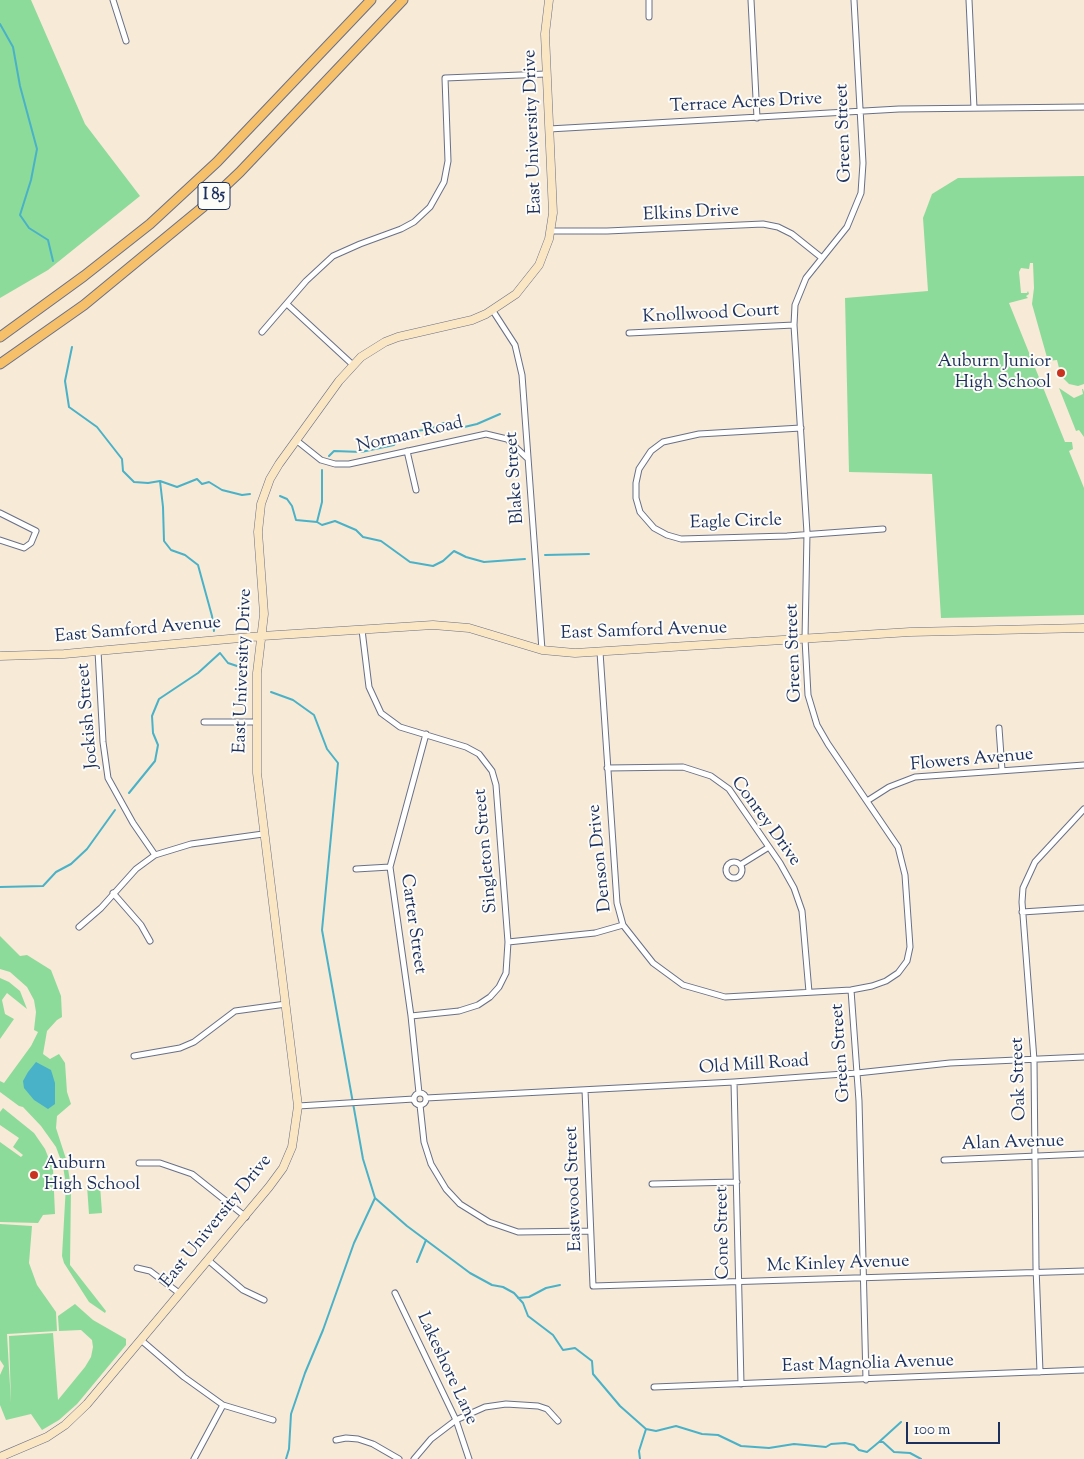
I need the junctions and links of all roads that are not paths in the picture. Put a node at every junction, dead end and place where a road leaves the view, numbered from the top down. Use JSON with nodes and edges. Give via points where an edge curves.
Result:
{"nodes":[{"id":1,"x":113,"y":0,"type":"edge"},
{"id":2,"x":371,"y":0,"type":"edge"},
{"id":3,"x":403,"y":0,"type":"edge"},
{"id":4,"x":549,"y":0,"type":"edge"},
{"id":5,"x":648,"y":0,"type":"edge"},
{"id":6,"x":751,"y":0,"type":"edge"},
{"id":7,"x":854,"y":0,"type":"edge"},
{"id":8,"x":969,"y":0,"type":"edge"},
{"id":9,"x":649,"y":17,"type":"dead end"},
{"id":10,"x":126,"y":41,"type":"dead end"},
{"id":11,"x":546,"y":74,"type":"junction"},
{"id":12,"x":1084,"y":107,"type":"edge"},
{"id":13,"x":974,"y":108,"type":"junction"},
{"id":14,"x":859,"y":111,"type":"junction"},
{"id":15,"x":757,"y":118,"type":"junction"},
{"id":16,"x":549,"y":129,"type":"junction"},
{"id":17,"x":551,"y":230,"type":"junction"},
{"id":18,"x":822,"y":258,"type":"junction"},
{"id":19,"x":288,"y":305,"type":"junction"},
{"id":20,"x":493,"y":310,"type":"junction"},
{"id":21,"x":794,"y":326,"type":"junction"},
{"id":22,"x":262,"y":332,"type":"dead end"},
{"id":23,"x":629,"y":333,"type":"dead end"},
{"id":24,"x":0,"y":337,"type":"edge"},
{"id":25,"x":0,"y":364,"type":"edge"},
{"id":26,"x":353,"y":365,"type":"junction"},
{"id":27,"x":801,"y":428,"type":"junction"},
{"id":28,"x":296,"y":440,"type":"junction"},
{"id":29,"x":406,"y":451,"type":"junction"},
{"id":30,"x":528,"y":458,"type":"junction"},
{"id":31,"x":416,"y":490,"type":"dead end"},
{"id":32,"x":0,"y":513,"type":"edge"},
{"id":33,"x":883,"y":529,"type":"dead end"},
{"id":34,"x":806,"y":534,"type":"junction"},
{"id":35,"x":0,"y":540,"type":"edge"},
{"id":36,"x":1084,"y":628,"type":"edge"},
{"id":37,"x":362,"y":630,"type":"junction"},
{"id":38,"x":262,"y":636,"type":"junction"},
{"id":39,"x":805,"y":639,"type":"junction"},
{"id":40,"x":542,"y":650,"type":"junction"},
{"id":41,"x":98,"y":651,"type":"junction"},
{"id":42,"x":600,"y":652,"type":"junction"},
{"id":43,"x":0,"y":656,"type":"edge"},
{"id":44,"x":204,"y":722,"type":"dead end"},
{"id":45,"x":256,"y":722,"type":"junction"},
{"id":46,"x":999,"y":728,"type":"dead end"},
{"id":47,"x":426,"y":734,"type":"junction"},
{"id":48,"x":1084,"y":765,"type":"edge"},
{"id":49,"x":607,"y":768,"type":"junction"},
{"id":50,"x":1002,"y":770,"type":"junction"},
{"id":51,"x":867,"y":801,"type":"junction"},
{"id":52,"x":1084,"y":809,"type":"edge"},
{"id":53,"x":263,"y":834,"type":"junction"},
{"id":54,"x":769,"y":847,"type":"junction"},
{"id":55,"x":155,"y":855,"type":"junction"},
{"id":56,"x":740,"y":865,"type":"dead end"},
{"id":57,"x":390,"y":867,"type":"junction"},
{"id":58,"x":356,"y":869,"type":"dead end"},
{"id":59,"x":113,"y":893,"type":"junction"},
{"id":60,"x":1084,"y":908,"type":"edge"},
{"id":61,"x":1022,"y":912,"type":"junction"},
{"id":62,"x":623,"y":925,"type":"junction"},
{"id":63,"x":79,"y":928,"type":"dead end"},
{"id":64,"x":150,"y":942,"type":"dead end"},
{"id":65,"x":508,"y":942,"type":"junction"},
{"id":66,"x":851,"y":990,"type":"junction"},
{"id":67,"x":809,"y":992,"type":"junction"},
{"id":68,"x":286,"y":1004,"type":"junction"},
{"id":69,"x":411,"y":1016,"type":"junction"},
{"id":70,"x":134,"y":1056,"type":"dead end"},
{"id":71,"x":1084,"y":1057,"type":"edge"},
{"id":72,"x":1034,"y":1060,"type":"junction"},
{"id":73,"x":857,"y":1073,"type":"junction"},
{"id":74,"x":734,"y":1082,"type":"junction"},
{"id":75,"x":585,"y":1090,"type":"junction"},
{"id":76,"x":419,"y":1093,"type":"junction"},
{"id":77,"x":426,"y":1098,"type":"junction"},
{"id":78,"x":414,"y":1099,"type":"junction"},
{"id":79,"x":420,"y":1105,"type":"junction"},
{"id":80,"x":298,"y":1106,"type":"junction"},
{"id":81,"x":1084,"y":1154,"type":"edge"},
{"id":82,"x":1036,"y":1156,"type":"junction"},
{"id":83,"x":944,"y":1160,"type":"dead end"},
{"id":84,"x":139,"y":1163,"type":"dead end"},
{"id":85,"x":737,"y":1182,"type":"junction"},
{"id":86,"x":652,"y":1184,"type":"dead end"},
{"id":87,"x":246,"y":1217,"type":"junction"},
{"id":88,"x":590,"y":1231,"type":"junction"},
{"id":89,"x":208,"y":1260,"type":"junction"},
{"id":90,"x":137,"y":1268,"type":"dead end"},
{"id":91,"x":1084,"y":1271,"type":"edge"},
{"id":92,"x":1036,"y":1273,"type":"junction"},
{"id":93,"x":862,"y":1278,"type":"junction"},
{"id":94,"x":739,"y":1282,"type":"junction"},
{"id":95,"x":593,"y":1286,"type":"joint"},
{"id":96,"x":179,"y":1293,"type":"junction"},
{"id":97,"x":395,"y":1293,"type":"dead end"},
{"id":98,"x":264,"y":1300,"type":"dead end"},
{"id":99,"x":141,"y":1340,"type":"junction"},
{"id":100,"x":1084,"y":1370,"type":"edge"},
{"id":101,"x":1040,"y":1372,"type":"junction"},
{"id":102,"x":866,"y":1380,"type":"junction"},
{"id":103,"x":741,"y":1384,"type":"junction"},
{"id":104,"x":654,"y":1387,"type":"dead end"},
{"id":105,"x":223,"y":1405,"type":"junction"},
{"id":106,"x":273,"y":1420,"type":"dead end"},
{"id":107,"x":456,"y":1420,"type":"junction"},
{"id":108,"x":558,"y":1421,"type":"dead end"},
{"id":109,"x":336,"y":1440,"type":"dead end"},
{"id":110,"x":0,"y":1457,"type":"edge"},
{"id":111,"x":194,"y":1459,"type":"edge"},
{"id":112,"x":399,"y":1459,"type":"edge"},
{"id":113,"x":414,"y":1459,"type":"edge"},
{"id":114,"x":468,"y":1459,"type":"edge"}],
"edges":[{"from":1,"to":10,"type":"street"},
{"from":2,"to":24,"type":"highway","number":"I 85","via":[[218,162],[150,224]]},
{"from":3,"to":25,"type":"highway","number":"I 85","via":[[203,207],[91,300]]},
{"from":4,"to":11,"type":"main road","name":"East University Drive","via":[[545,34]]},
{"from":5,"to":9,"type":"street"},
{"from":6,"to":15,"type":"street"},
{"from":7,"to":14,"type":"street","name":"Green Street"},
{"from":8,"to":13,"type":"street"},
{"from":11,"to":16,"type":"main road","name":"East University Drive"},
{"from":11,"to":19,"type":"street","via":[[445,78],[448,161],[444,182],[430,207],[401,230],[333,256],[306,281]]},
{"from":12,"to":13,"type":"street","name":"Terrace Acres Drive"},
{"from":13,"to":14,"type":"street","name":"Terrace Acres Drive"},
{"from":14,"to":15,"type":"street","name":"Terrace Acres Drive"},
{"from":14,"to":18,"type":"street","name":"Green Street","via":[[861,193],[848,227]]},
{"from":15,"to":16,"type":"street","name":"Terrace Acres Drive"},
{"from":16,"to":17,"type":"main road","name":"East University Drive","via":[[553,204]]},
{"from":17,"to":18,"type":"street","name":"Elkins Drive","via":[[607,232],[762,224],[792,234]]},
{"from":17,"to":20,"type":"main road","name":"East University Drive","via":[[534,273],[516,294]]},
{"from":18,"to":21,"type":"street","name":"Green Street","via":[[800,291],[795,305]]},
{"from":19,"to":22,"type":"street"},
{"from":19,"to":26,"type":"street"},
{"from":20,"to":26,"type":"main road","name":"East University Drive","via":[[472,320],[385,342]]},
{"from":20,"to":30,"type":"street","name":"Blake Street","via":[[515,345],[519,360]]},
{"from":21,"to":23,"type":"street","name":"Knollwood Court"},
{"from":21,"to":27,"type":"street","name":"Green Street"},
{"from":26,"to":28,"type":"main road","name":"East University Drive"},
{"from":27,"to":34,"type":"street","name":"Green Street"},
{"from":27,"to":34,"type":"street","name":"Eagle Circle","via":[[699,434],[663,442],[642,462],[636,498],[640,512],[654,528],[681,539]]},
{"from":28,"to":29,"type":"street","name":"Norman Road","via":[[321,460],[335,464],[349,464]]},
{"from":28,"to":38,"type":"main road","name":"East University Drive","via":[[270,479],[259,513],[264,608]]},
{"from":29,"to":30,"type":"street","name":"Norman Road","via":[[486,434],[507,439]]},
{"from":29,"to":31,"type":"street"},
{"from":30,"to":40,"type":"street","name":"Blake Street"},
{"from":32,"to":35,"type":"street","via":[[36,531],[31,543],[24,548]]},
{"from":33,"to":34,"type":"street","name":"Eagle Circle"},
{"from":34,"to":39,"type":"street","name":"Green Street"},
{"from":36,"to":39,"type":"main road","name":"East Samford Avenue","via":[[910,632]]},
{"from":37,"to":38,"type":"main road","name":"East Samford Avenue"},
{"from":37,"to":40,"type":"main road","name":"East Samford Avenue","via":[[455,626]]},
{"from":37,"to":47,"type":"street","name":"Singleton Street","via":[[367,680],[377,707],[393,724]]},
{"from":38,"to":41,"type":"main road","name":"East Samford Avenue"},
{"from":38,"to":45,"type":"main road","name":"East University Drive","via":[[256,673]]},
{"from":39,"to":42,"type":"main road","name":"East Samford Avenue"},
{"from":39,"to":51,"type":"street","name":"Green Street","via":[[811,710],[828,744]]},
{"from":40,"to":42,"type":"main road","name":"East Samford Avenue"},
{"from":41,"to":43,"type":"main road","name":"East Samford Avenue"},
{"from":41,"to":55,"type":"street","name":"Jockish Street","via":[[108,778]]},
{"from":42,"to":49,"type":"street","name":"Denson Drive"},
{"from":44,"to":45,"type":"street"},
{"from":45,"to":53,"type":"main road","name":"East University Drive"},
{"from":46,"to":50,"type":"street"},
{"from":47,"to":57,"type":"street","name":"Carter Street"},
{"from":47,"to":65,"type":"street","name":"Singleton Street","via":[[479,754],[492,771],[496,785]]},
{"from":48,"to":50,"type":"street","name":"Flowers Avenue"},
{"from":49,"to":54,"type":"street","name":"Conrey Drive","via":[[683,767],[711,776],[728,789]]},
{"from":49,"to":62,"type":"street","name":"Denson Drive","via":[[614,887]]},
{"from":50,"to":51,"type":"street","name":"Flowers Avenue","via":[[916,778],[896,784]]},
{"from":51,"to":66,"type":"street","name":"Green Street","via":[[898,847],[904,868],[910,947],[907,961],[898,973],[886,981]]},
{"from":52,"to":61,"type":"street","name":"Oak Street","via":[[1035,862],[1023,888]]},
{"from":53,"to":55,"type":"street","via":[[191,844]]},
{"from":53,"to":68,"type":"main road","name":"East University Drive"},
{"from":54,"to":56,"type":"street"},
{"from":54,"to":67,"type":"street","name":"Conrey Drive","via":[[790,881],[802,910]]},
{"from":55,"to":59,"type":"street"},
{"from":57,"to":58,"type":"street"},
{"from":57,"to":69,"type":"street","name":"Carter Street"},
{"from":59,"to":63,"type":"street"},
{"from":59,"to":64,"type":"street","via":[[141,925]]},
{"from":60,"to":61,"type":"street"},
{"from":61,"to":72,"type":"street","name":"Oak Street"},
{"from":62,"to":65,"type":"street","via":[[595,933]]},
{"from":62,"to":67,"type":"street","name":"Denson Drive","via":[[664,974],[696,991],[725,998]]},
{"from":65,"to":69,"type":"street","name":"Singleton Street","via":[[506,974],[490,997],[472,1007]]},
{"from":66,"to":67,"type":"street","name":"Denson Drive"},
{"from":66,"to":73,"type":"street","name":"Green Street"},
{"from":68,"to":70,"type":"street","via":[[235,1011],[194,1042],[180,1048]]},
{"from":68,"to":80,"type":"main road","name":"East University Drive"},
{"from":69,"to":76,"type":"street","name":"Carter Street"},
{"from":71,"to":72,"type":"street","name":"Old Mill Road"},
{"from":72,"to":73,"type":"street","name":"Old Mill Road","via":[[950,1063]]},
{"from":72,"to":82,"type":"street","name":"Oak Street"},
{"from":73,"to":74,"type":"street","name":"Old Mill Road"},
{"from":73,"to":93,"type":"street","name":"Green Street"},
{"from":74,"to":75,"type":"street","name":"Old Mill Road"},
{"from":74,"to":85,"type":"street","name":"Cone Street"},
{"from":75,"to":77,"type":"street","name":"Old Mill Road"},
{"from":75,"to":88,"type":"street","name":"Eastwood Street"},
{"from":76,"to":77,"type":"street"},
{"from":76,"to":78,"type":"street"},
{"from":77,"to":79,"type":"street"},
{"from":78,"to":79,"type":"street"},
{"from":78,"to":80,"type":"street"},
{"from":79,"to":88,"type":"street","via":[[424,1142],[431,1164],[460,1204],[489,1222],[518,1232]]},
{"from":80,"to":87,"type":"main road","name":"East University Drive","via":[[296,1133],[283,1168]]},
{"from":81,"to":82,"type":"street","name":"Alan Avenue"},
{"from":82,"to":83,"type":"street","name":"Alan Avenue"},
{"from":82,"to":92,"type":"street","name":"Oak Street"},
{"from":84,"to":87,"type":"street","via":[[160,1163],[192,1174]]},
{"from":85,"to":86,"type":"street"},
{"from":85,"to":94,"type":"street","name":"Cone Street"},
{"from":87,"to":89,"type":"main road","name":"East University Drive"},
{"from":88,"to":95,"type":"street","name":"Eastwood Street"},
{"from":89,"to":96,"type":"main road","name":"East University Drive"},
{"from":89,"to":98,"type":"street","via":[[243,1290]]},
{"from":90,"to":96,"type":"street","via":[[150,1271]]},
{"from":91,"to":92,"type":"street","name":"Mc Kinley Avenue"},
{"from":92,"to":93,"type":"street","name":"Mc Kinley Avenue"},
{"from":92,"to":101,"type":"street","name":"Oak Street"},
{"from":93,"to":94,"type":"street","name":"Mc Kinley Avenue"},
{"from":93,"to":102,"type":"street","name":"Green Street"},
{"from":94,"to":95,"type":"street","name":"Mc Kinley Avenue"},
{"from":94,"to":103,"type":"street","name":"Cone Street"},
{"from":96,"to":99,"type":"main road","name":"East University Drive"},
{"from":97,"to":107,"type":"street","name":"Lakeshore Lane"},
{"from":99,"to":105,"type":"street"},
{"from":99,"to":110,"type":"main road","name":"East University Drive","via":[[71,1420],[46,1437]]},
{"from":100,"to":101,"type":"street","name":"East Magnolia Avenue"},
{"from":101,"to":102,"type":"street","name":"East Magnolia Avenue"},
{"from":102,"to":103,"type":"street","name":"East Magnolia Avenue"},
{"from":103,"to":104,"type":"street","name":"East Magnolia Avenue"},
{"from":105,"to":106,"type":"street"},
{"from":105,"to":111,"type":"street"},
{"from":107,"to":108,"type":"street","via":[[485,1408],[522,1403],[547,1409]]},
{"from":107,"to":113,"type":"street","via":[[431,1439]]},
{"from":107,"to":114,"type":"street","name":"Lakeshore Lane"},
{"from":109,"to":112,"type":"street","via":[[358,1439]]}]}
